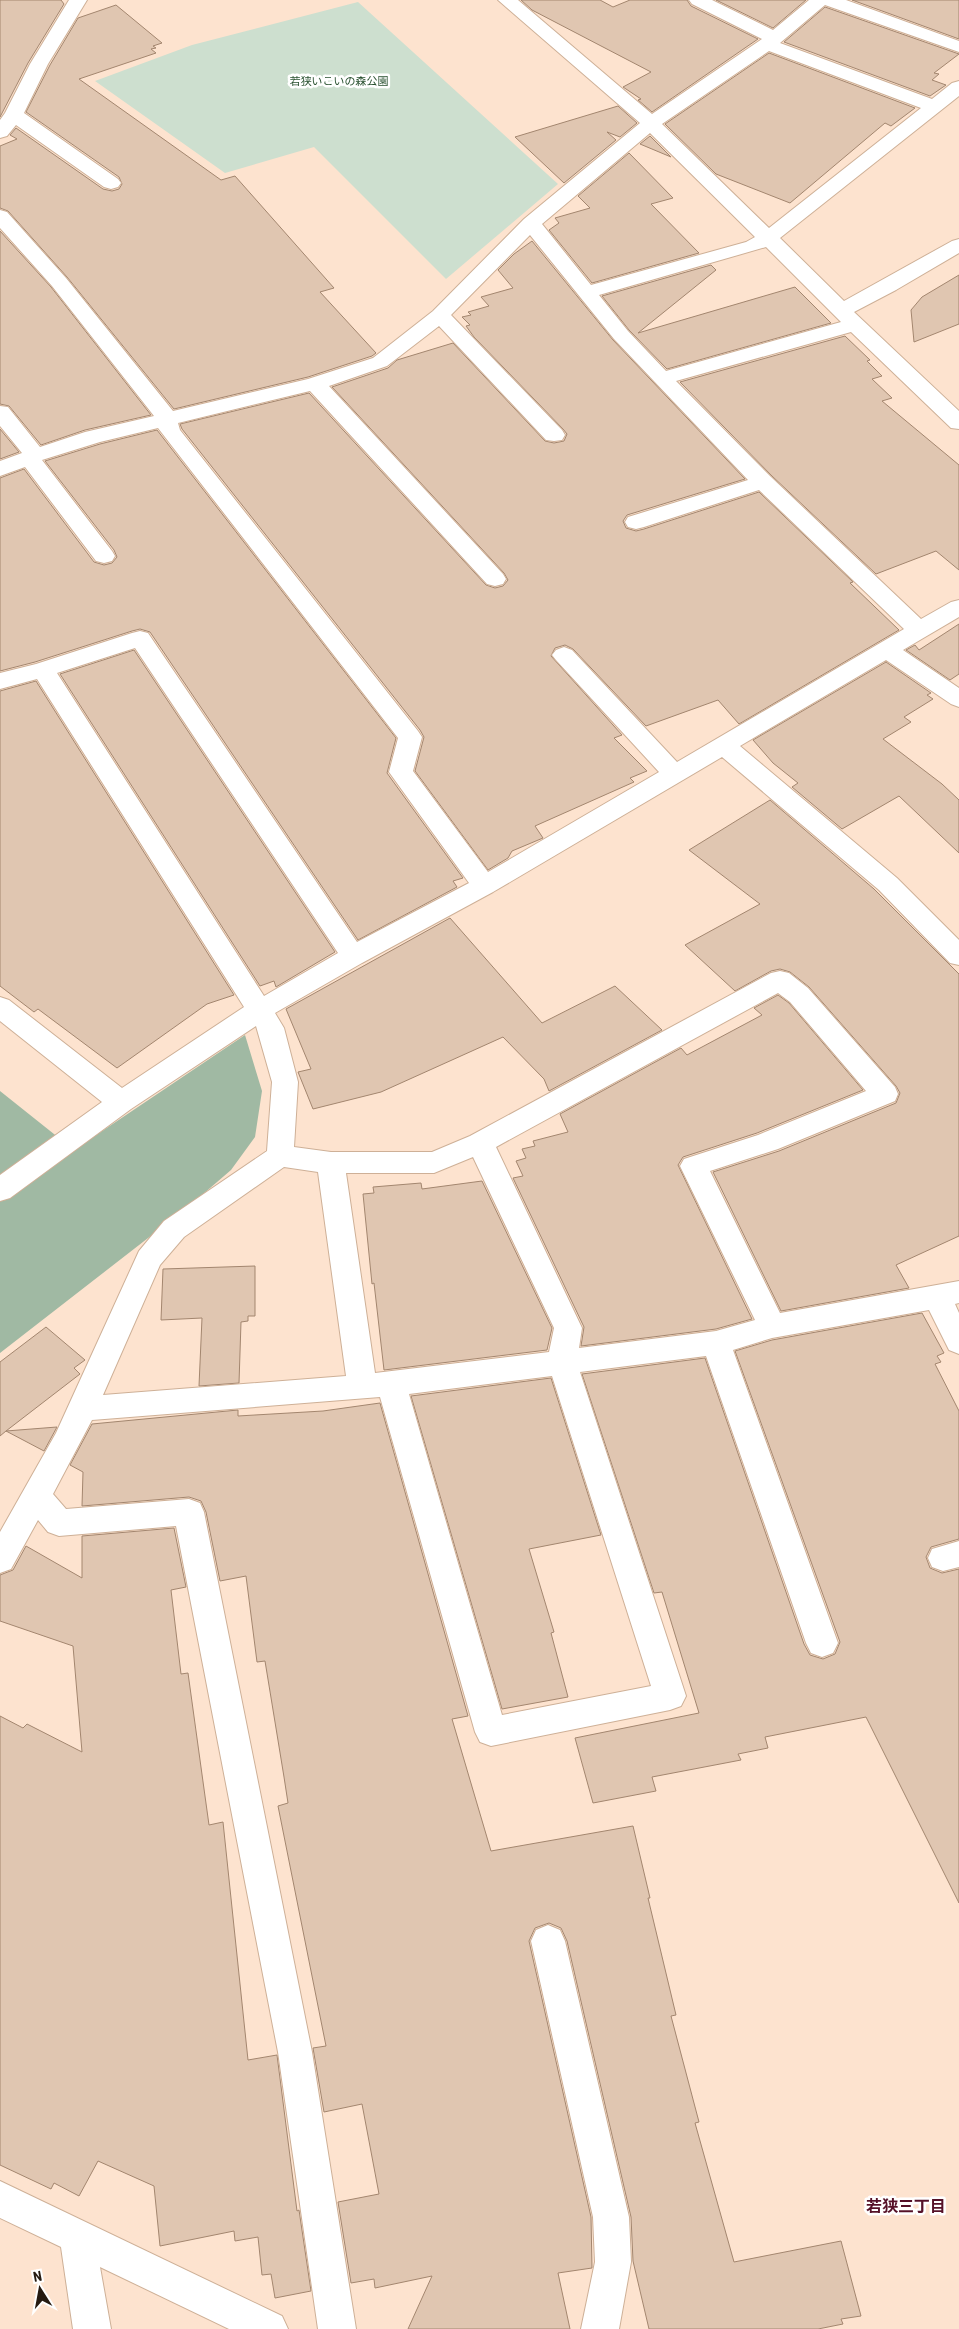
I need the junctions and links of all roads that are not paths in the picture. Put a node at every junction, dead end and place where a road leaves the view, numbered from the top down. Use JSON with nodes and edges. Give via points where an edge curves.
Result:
{"nodes":[{"id":1,"x":78,"y":0,"type":"edge"},
{"id":2,"x":507,"y":0,"type":"edge"},
{"id":3,"x":698,"y":0,"type":"edge"},
{"id":4,"x":820,"y":0,"type":"edge"},
{"id":5,"x":829,"y":0,"type":"edge"},
{"id":6,"x":771,"y":41,"type":"junction"},
{"id":7,"x":959,"y":47,"type":"edge"},
{"id":8,"x":959,"y":87,"type":"edge"},
{"id":9,"x":934,"y":106,"type":"junction"},
{"id":10,"x":14,"y":115,"type":"junction"},
{"id":11,"x":651,"y":123,"type":"junction"},
{"id":12,"x":0,"y":132,"type":"edge"},
{"id":13,"x":111,"y":183,"type":"dead end"},
{"id":14,"x":0,"y":216,"type":"edge"},
{"id":15,"x":530,"y":223,"type":"junction"},
{"id":16,"x":769,"y":237,"type":"junction"},
{"id":17,"x":959,"y":245,"type":"edge"},
{"id":18,"x":588,"y":292,"type":"junction"},
{"id":19,"x":440,"y":316,"type":"junction"},
{"id":20,"x":849,"y":317,"type":"junction"},
{"id":21,"x":662,"y":378,"type":"junction"},
{"id":22,"x":315,"y":384,"type":"junction"},
{"id":23,"x":0,"y":412,"type":"edge"},
{"id":24,"x":166,"y":420,"type":"junction"},
{"id":25,"x":959,"y":423,"type":"edge"},
{"id":26,"x":554,"y":436,"type":"dead end"},
{"id":27,"x":32,"y":456,"type":"junction"},
{"id":28,"x":0,"y":469,"type":"edge"},
{"id":29,"x":763,"y":482,"type":"junction"},
{"id":30,"x":636,"y":522,"type":"dead end"},
{"id":31,"x":104,"y":556,"type":"dead end"},
{"id":32,"x":494,"y":579,"type":"dead end"},
{"id":33,"x":959,"y":607,"type":"edge"},
{"id":34,"x":920,"y":631,"type":"junction"},
{"id":35,"x":887,"y":650,"type":"junction"},
{"id":36,"x":564,"y":655,"type":"dead end"},
{"id":37,"x":43,"y":670,"type":"junction"},
{"id":38,"x":0,"y":681,"type":"edge"},
{"id":39,"x":959,"y":699,"type":"edge"},
{"id":40,"x":724,"y":746,"type":"junction"},
{"id":41,"x":675,"y":774,"type":"junction"},
{"id":42,"x":484,"y":886,"type":"junction"},
{"id":43,"x":353,"y":956,"type":"junction"},
{"id":44,"x":959,"y":956,"type":"edge"},
{"id":45,"x":0,"y":1007,"type":"edge"},
{"id":46,"x":260,"y":1010,"type":"junction"},
{"id":47,"x":121,"y":1102,"type":"junction"},
{"id":48,"x":480,"y":1143,"type":"junction"},
{"id":49,"x":280,"y":1156,"type":"junction"},
{"id":50,"x":332,"y":1164,"type":"junction"},
{"id":51,"x":0,"y":1190,"type":"edge"},
{"id":52,"x":948,"y":1294,"type":"edge"},
{"id":53,"x":772,"y":1326,"type":"junction"},
{"id":54,"x":716,"y":1342,"type":"junction"},
{"id":55,"x":959,"y":1342,"type":"edge"},
{"id":56,"x":562,"y":1362,"type":"junction"},
{"id":57,"x":376,"y":1385,"type":"junction"},
{"id":58,"x":82,"y":1409,"type":"junction"},
{"id":59,"x":36,"y":1496,"type":"junction"},
{"id":60,"x":0,"y":1560,"type":"edge"},
{"id":61,"x":822,"y":1643,"type":"dead end"},
{"id":62,"x":548,"y":1941,"type":"dead end"},
{"id":63,"x":0,"y":2199,"type":"edge"},
{"id":64,"x":77,"y":2235,"type":"junction"},
{"id":65,"x":92,"y":2329,"type":"edge"},
{"id":66,"x":269,"y":2329,"type":"edge"},
{"id":67,"x":337,"y":2329,"type":"edge"},
{"id":68,"x":600,"y":2329,"type":"edge"}],
"edges":[{"from":1,"to":10,"type":"street","via":[[39,64]]},
{"from":2,"to":11,"type":"street"},
{"from":3,"to":6,"type":"street"},
{"from":4,"to":6,"type":"street"},
{"from":5,"to":7,"type":"street"},
{"from":6,"to":9,"type":"street"},
{"from":6,"to":11,"type":"street"},
{"from":8,"to":9,"type":"street"},
{"from":9,"to":16,"type":"street"},
{"from":10,"to":12,"type":"street"},
{"from":10,"to":13,"type":"street"},
{"from":11,"to":15,"type":"street"},
{"from":11,"to":16,"type":"street"},
{"from":14,"to":24,"type":"street","via":[[59,282],[162,410]]},
{"from":15,"to":18,"type":"street"},
{"from":15,"to":19,"type":"street"},
{"from":16,"to":18,"type":"street","via":[[753,246]]},
{"from":16,"to":20,"type":"street"},
{"from":17,"to":20,"type":"street","via":[[889,286]]},
{"from":18,"to":21,"type":"street","via":[[621,335]]},
{"from":19,"to":22,"type":"street","via":[[380,362]]},
{"from":19,"to":26,"type":"street"},
{"from":20,"to":21,"type":"street"},
{"from":20,"to":25,"type":"street"},
{"from":21,"to":29,"type":"street"},
{"from":22,"to":24,"type":"street"},
{"from":22,"to":32,"type":"street"},
{"from":23,"to":27,"type":"street"},
{"from":24,"to":27,"type":"street","via":[[93,437]]},
{"from":24,"to":42,"type":"street","via":[[170,431],[410,737],[401,772]]},
{"from":27,"to":28,"type":"street"},
{"from":27,"to":31,"type":"street"},
{"from":29,"to":30,"type":"street"},
{"from":29,"to":34,"type":"street"},
{"from":33,"to":34,"type":"street"},
{"from":34,"to":35,"type":"street"},
{"from":35,"to":39,"type":"street"},
{"from":35,"to":40,"type":"street"},
{"from":36,"to":41,"type":"street"},
{"from":37,"to":38,"type":"street"},
{"from":37,"to":43,"type":"street","via":[[140,638]]},
{"from":37,"to":46,"type":"street"},
{"from":40,"to":41,"type":"street"},
{"from":40,"to":44,"type":"street","via":[[888,884]]},
{"from":41,"to":42,"type":"street"},
{"from":42,"to":43,"type":"street"},
{"from":43,"to":46,"type":"street"},
{"from":45,"to":47,"type":"street"},
{"from":46,"to":47,"type":"street"},
{"from":46,"to":49,"type":"street","via":[[271,1028],[285,1082]]},
{"from":47,"to":51,"type":"street"},
{"from":48,"to":50,"type":"street","via":[[434,1162]]},
{"from":48,"to":53,"type":"street","via":[[780,980],[799,995],[885,1094],[768,1142],[694,1166]]},
{"from":48,"to":56,"type":"street","via":[[568,1328]]},
{"from":49,"to":50,"type":"street"},
{"from":49,"to":58,"type":"street","via":[[174,1229],[150,1258]]},
{"from":50,"to":57,"type":"street"},
{"from":52,"to":53,"type":"street"},
{"from":52,"to":55,"type":"street"},
{"from":53,"to":54,"type":"street"},
{"from":54,"to":56,"type":"street"},
{"from":54,"to":61,"type":"street"},
{"from":56,"to":57,"type":"street"},
{"from":56,"to":57,"type":"street","via":[[670,1696],[491,1732]]},
{"from":57,"to":58,"type":"street"},
{"from":58,"to":59,"type":"street"},
{"from":59,"to":60,"type":"street"},
{"from":59,"to":67,"type":"street","via":[[58,1523],[189,1512],[295,2052]]},
{"from":62,"to":68,"type":"street","via":[[611,2217],[613,2262]]},
{"from":63,"to":64,"type":"street"},
{"from":64,"to":65,"type":"street"},
{"from":64,"to":66,"type":"street"}]}
